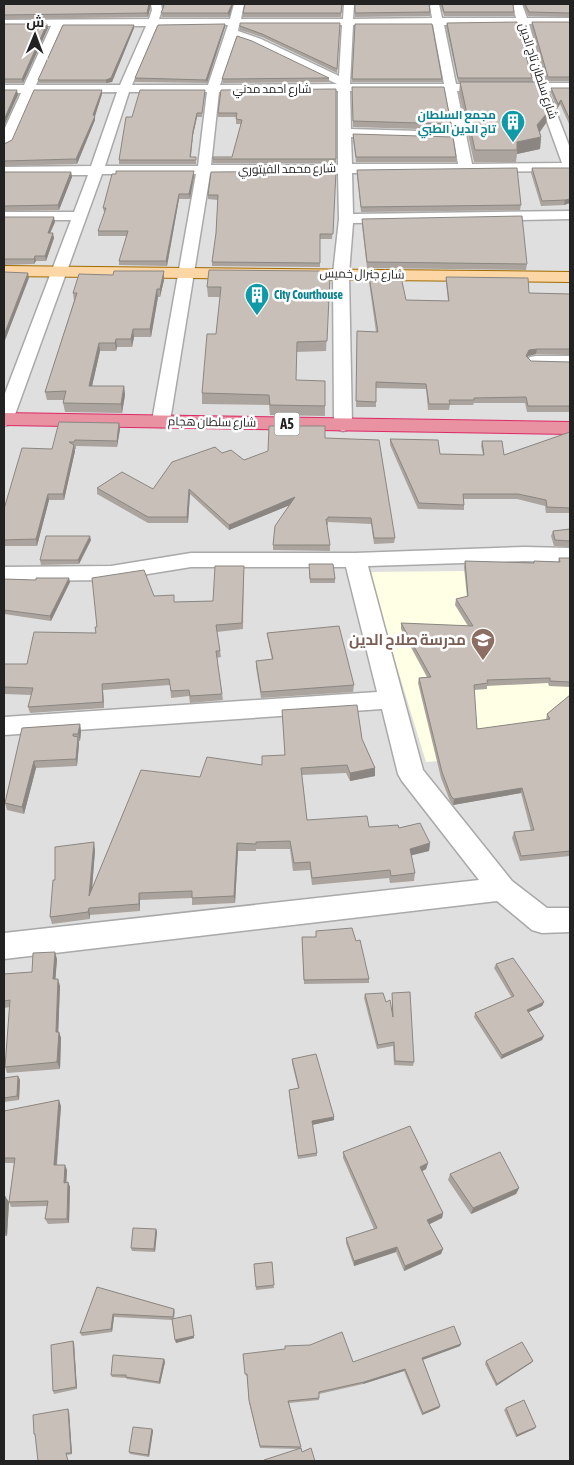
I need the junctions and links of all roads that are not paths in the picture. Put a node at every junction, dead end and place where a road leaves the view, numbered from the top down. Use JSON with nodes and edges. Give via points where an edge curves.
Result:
{"nodes":[{"id":1,"x":156,"y":4,"type":"edge"},
{"id":2,"x":239,"y":4,"type":"edge"},
{"id":3,"x":349,"y":4,"type":"edge"},
{"id":4,"x":434,"y":4,"type":"edge"},
{"id":5,"x":517,"y":4,"type":"edge"},
{"id":6,"x":437,"y":21,"type":"junction"},
{"id":7,"x":522,"y":21,"type":"junction"},
{"id":8,"x":570,"y":21,"type":"edge"},
{"id":9,"x":58,"y":22,"type":"junction"},
{"id":10,"x":153,"y":22,"type":"junction"},
{"id":11,"x":348,"y":22,"type":"junction"},
{"id":12,"x":4,"y":23,"type":"edge"},
{"id":13,"x":233,"y":27,"type":"junction"},
{"id":14,"x":345,"y":86,"type":"junction"},
{"id":15,"x":541,"y":87,"type":"junction"},
{"id":16,"x":570,"y":87,"type":"edge"},
{"id":17,"x":449,"y":88,"type":"junction"},
{"id":18,"x":4,"y":89,"type":"edge"},
{"id":19,"x":28,"y":89,"type":"junction"},
{"id":20,"x":124,"y":89,"type":"junction"},
{"id":21,"x":213,"y":89,"type":"junction"},
{"id":22,"x":345,"y":134,"type":"junction"},
{"id":23,"x":460,"y":136,"type":"junction"},
{"id":24,"x":4,"y":144,"type":"edge"},
{"id":25,"x":570,"y":166,"type":"edge"},
{"id":26,"x":346,"y":168,"type":"junction"},
{"id":27,"x":466,"y":168,"type":"junction"},
{"id":28,"x":97,"y":170,"type":"junction"},
{"id":29,"x":204,"y":170,"type":"junction"},
{"id":30,"x":4,"y":171,"type":"edge"},
{"id":31,"x":570,"y":215,"type":"edge"},
{"id":32,"x":4,"y":216,"type":"edge"},
{"id":33,"x":80,"y":216,"type":"junction"},
{"id":34,"x":346,"y":219,"type":"junction"},
{"id":35,"x":4,"y":271,"type":"edge"},
{"id":36,"x":59,"y":271,"type":"junction"},
{"id":37,"x":188,"y":272,"type":"junction"},
{"id":38,"x":341,"y":274,"type":"junction"},
{"id":39,"x":570,"y":276,"type":"edge"},
{"id":40,"x":536,"y":361,"type":"edge"},
{"id":41,"x":570,"y":361,"type":"edge"},
{"id":42,"x":4,"y":419,"type":"edge"},
{"id":43,"x":161,"y":421,"type":"junction"},
{"id":44,"x":343,"y":425,"type":"junction"},
{"id":45,"x":570,"y":428,"type":"edge"},
{"id":46,"x":570,"y":555,"type":"edge"},
{"id":47,"x":355,"y":560,"type":"junction"},
{"id":48,"x":4,"y":574,"type":"edge"},
{"id":49,"x":391,"y":700,"type":"junction"},
{"id":50,"x":4,"y":726,"type":"edge"},
{"id":51,"x":502,"y":889,"type":"junction"},
{"id":52,"x":570,"y":920,"type":"edge"},
{"id":53,"x":4,"y":946,"type":"edge"}],
"edges":[{"from":1,"to":10,"type":"street"},
{"from":2,"to":13,"type":"street"},
{"from":3,"to":11,"type":"street"},
{"from":4,"to":6,"type":"street"},
{"from":5,"to":7,"type":"street","name":"شارع سلطان تاج الدين"},
{"from":6,"to":7,"type":"street"},
{"from":6,"to":11,"type":"street"},
{"from":6,"to":17,"type":"street"},
{"from":7,"to":8,"type":"street"},
{"from":7,"to":15,"type":"street","name":"شارع سلطان تاج الدين"},
{"from":9,"to":10,"type":"street"},
{"from":9,"to":12,"type":"street"},
{"from":9,"to":19,"type":"street"},
{"from":10,"to":13,"type":"street"},
{"from":10,"to":20,"type":"street"},
{"from":11,"to":13,"type":"street"},
{"from":11,"to":14,"type":"street"},
{"from":13,"to":14,"type":"street"},
{"from":13,"to":21,"type":"street"},
{"from":14,"to":17,"type":"street","name":"شارع احمد مدني"},
{"from":14,"to":21,"type":"street","name":"شارع احمد مدني"},
{"from":14,"to":22,"type":"street"},
{"from":15,"to":16,"type":"street","name":"شارع احمد مدني"},
{"from":15,"to":17,"type":"street","name":"شارع احمد مدني"},
{"from":15,"to":25,"type":"street","name":"شارع سلطان تاج الدين"},
{"from":17,"to":23,"type":"street"},
{"from":18,"to":19,"type":"street","name":"شارع احمد مدني"},
{"from":19,"to":20,"type":"street","name":"شارع احمد مدني"},
{"from":19,"to":24,"type":"street"},
{"from":20,"to":21,"type":"street","name":"شارع احمد مدني"},
{"from":20,"to":28,"type":"street"},
{"from":21,"to":29,"type":"street"},
{"from":22,"to":23,"type":"street"},
{"from":22,"to":26,"type":"street"},
{"from":23,"to":27,"type":"street"},
{"from":25,"to":27,"type":"street","name":"شارع محمد الفيتوري"},
{"from":26,"to":27,"type":"street","name":"شارع محمد الفيتوري"},
{"from":26,"to":29,"type":"street","name":"شارع محمد الفيتوري"},
{"from":26,"to":34,"type":"street"},
{"from":28,"to":29,"type":"street","name":"شارع محمد الفيتوري"},
{"from":28,"to":30,"type":"street","name":"شارع محمد الفيتوري"},
{"from":28,"to":33,"type":"street"},
{"from":29,"to":37,"type":"street"},
{"from":31,"to":34,"type":"street"},
{"from":32,"to":33,"type":"street"},
{"from":33,"to":36,"type":"street"},
{"from":34,"to":38,"type":"street"},
{"from":35,"to":36,"type":"main road","name":"شارع جنرال خميس"},
{"from":36,"to":37,"type":"main road","name":"شارع جنرال خميس"},
{"from":36,"to":42,"type":"street"},
{"from":37,"to":38,"type":"main road","name":"شارع جنرال خميس"},
{"from":37,"to":43,"type":"street"},
{"from":38,"to":39,"type":"main road","name":"شارع جنرال خميس"},
{"from":38,"to":44,"type":"street"},
{"from":40,"to":41,"type":"street"},
{"from":42,"to":43,"type":"highway","name":"شارع سلطان هجام","number":"A5"},
{"from":43,"to":44,"type":"highway","name":"شارع سلطان هجام","number":"A5"},
{"from":44,"to":45,"type":"highway","name":"شارع سلطان هجام","number":"A5"},
{"from":46,"to":47,"type":"street"},
{"from":47,"to":48,"type":"street","via":[[191,560],[111,572]]},
{"from":47,"to":49,"type":"street"},
{"from":49,"to":50,"type":"street"},
{"from":49,"to":51,"type":"street","via":[[411,774]]},
{"from":51,"to":52,"type":"street","via":[[542,921]]},
{"from":51,"to":53,"type":"street"}]}
